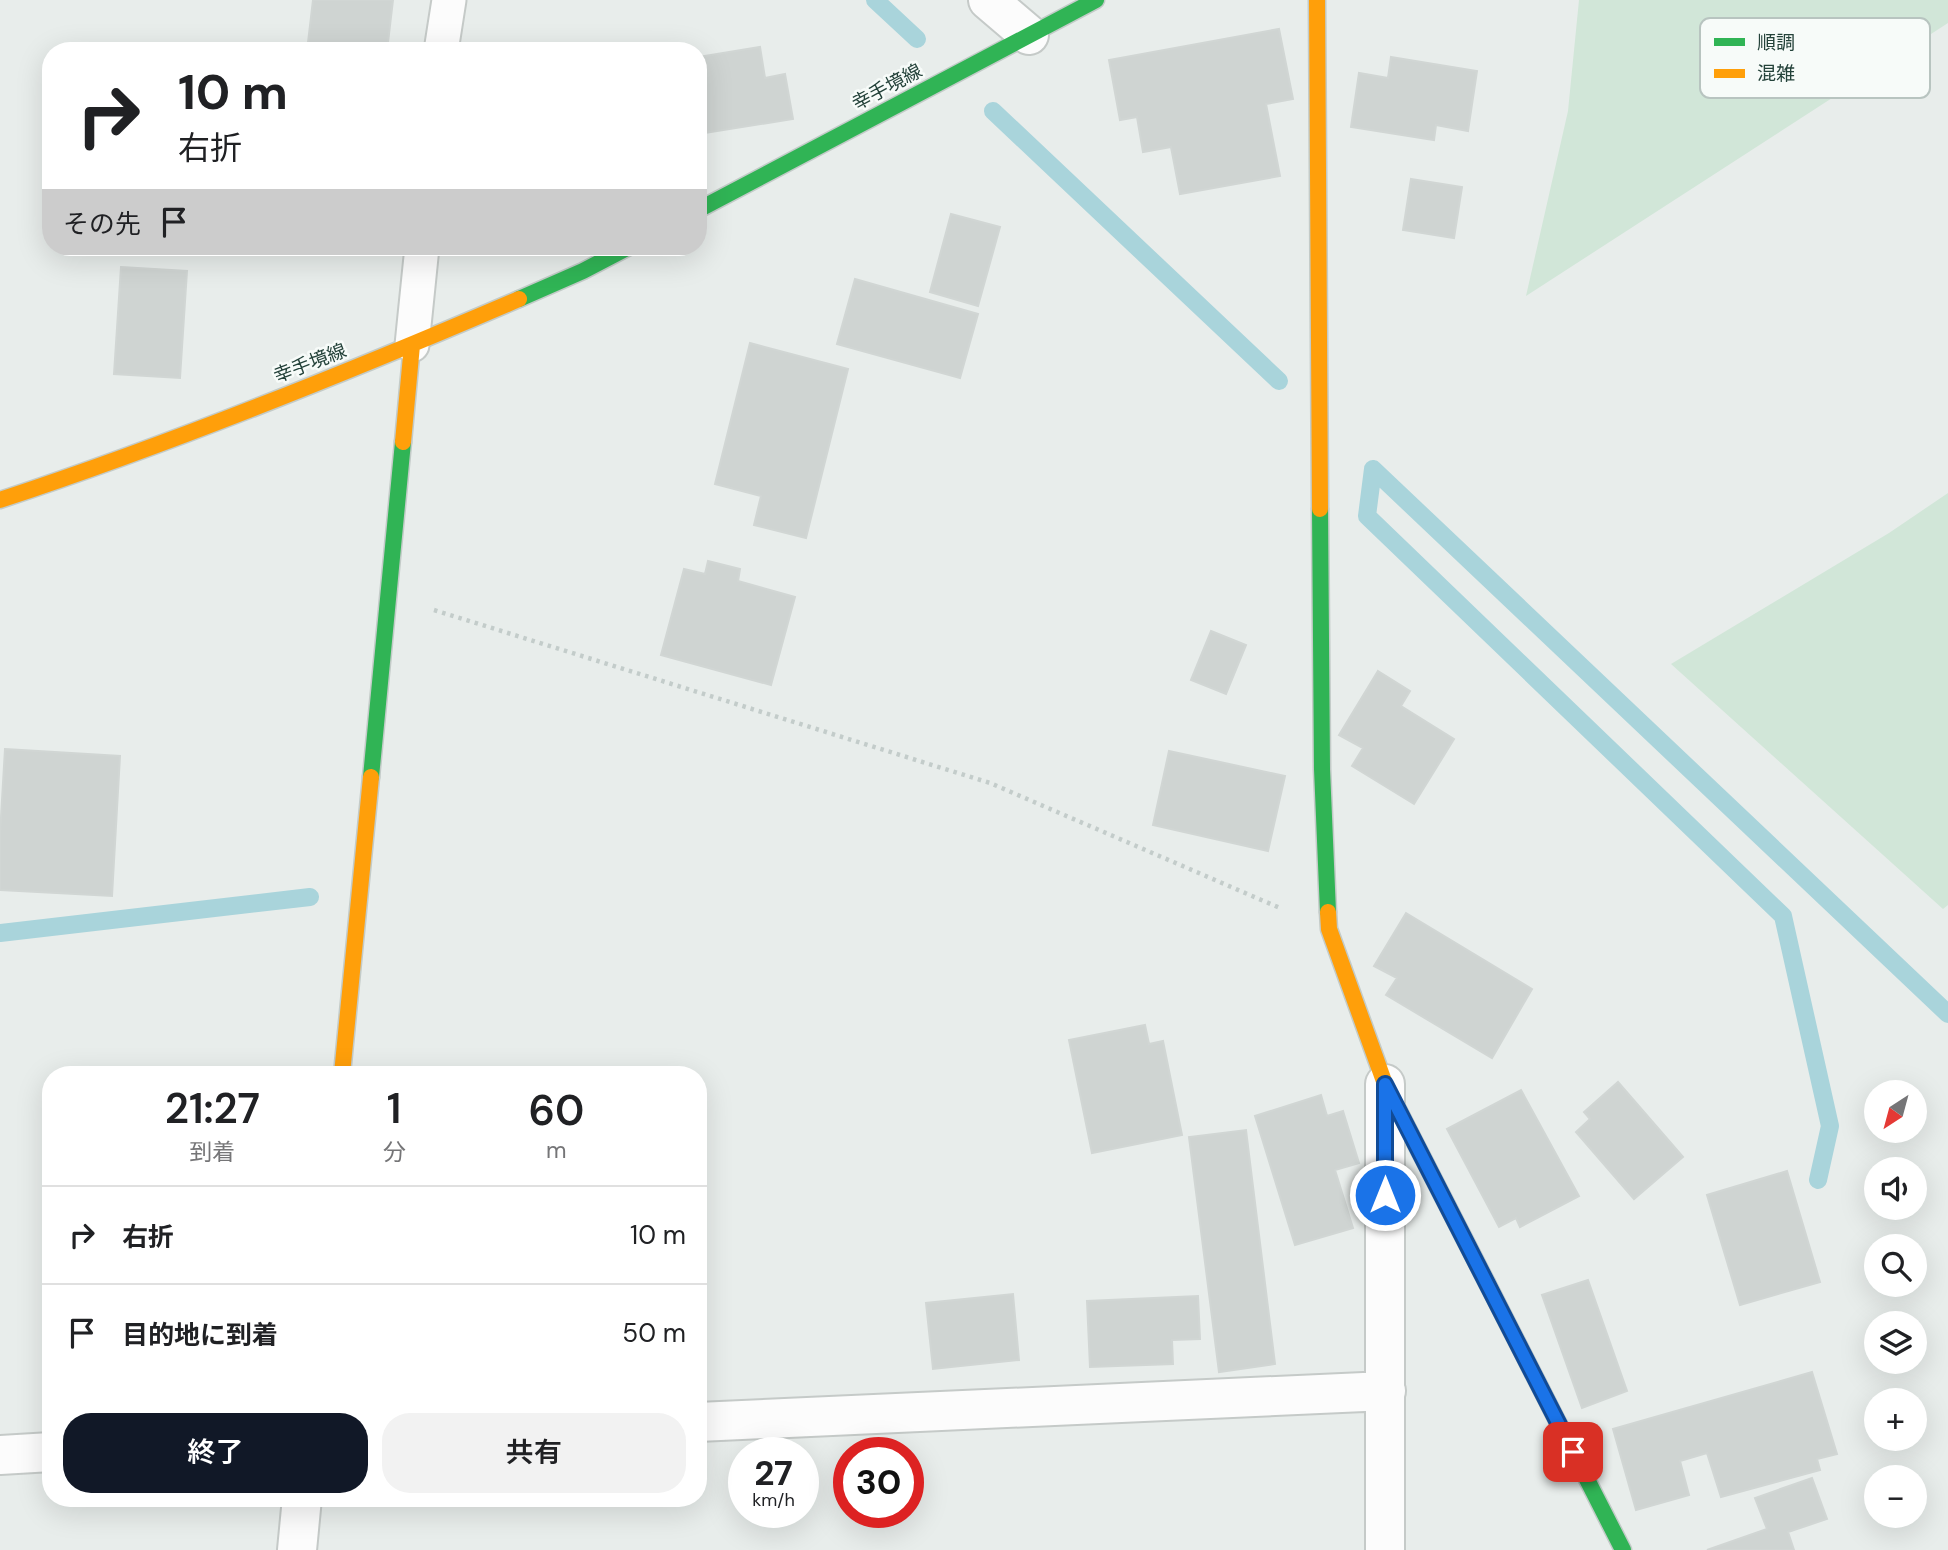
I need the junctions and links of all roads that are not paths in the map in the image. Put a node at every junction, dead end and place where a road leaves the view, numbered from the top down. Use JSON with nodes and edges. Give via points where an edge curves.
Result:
{"nodes":[{"id":1,"x":449,"y":0,"type":"edge"},
{"id":2,"x":988,"y":0,"type":"edge"},
{"id":3,"x":1096,"y":0,"type":"edge"},
{"id":4,"x":1317,"y":0,"type":"edge"},
{"id":5,"x":1029,"y":36,"type":"junction"},
{"id":6,"x":442,"y":42,"type":"edge"},
{"id":7,"x":707,"y":205,"type":"edge"},
{"id":8,"x":421,"y":256,"type":"edge"},
{"id":9,"x":612,"y":256,"type":"edge"},
{"id":10,"x":412,"y":345,"type":"junction"},
{"id":11,"x":0,"y":500,"type":"edge"},
{"id":12,"x":343,"y":1066,"type":"edge"},
{"id":13,"x":1385,"y":1084,"type":"junction"},
{"id":14,"x":1385,"y":1391,"type":"junction"},
{"id":15,"x":707,"y":1422,"type":"edge"},
{"id":16,"x":42,"y":1453,"type":"edge"},
{"id":17,"x":0,"y":1455,"type":"edge"},
{"id":18,"x":301,"y":1507,"type":"edge"},
{"id":19,"x":297,"y":1550,"type":"edge"},
{"id":20,"x":1385,"y":1550,"type":"edge"},
{"id":21,"x":1623,"y":1550,"type":"edge"}],
"edges":[{"from":1,"to":6,"type":"lane"},
{"from":2,"to":5,"type":"street"},
{"from":3,"to":5,"type":"street","name":"幸手境線"},
{"from":4,"to":13,"type":"street","via":[[1321,769],[1329,929]]},
{"from":5,"to":7,"type":"street","name":"幸手境線"},
{"from":8,"to":10,"type":"lane"},
{"from":9,"to":10,"type":"street","name":"幸手境線"},
{"from":10,"to":11,"type":"street","name":"幸手境線","via":[[98,468]]},
{"from":10,"to":12,"type":"street"},
{"from":13,"to":14,"type":"street"},
{"from":13,"to":21,"type":"street"},
{"from":14,"to":15,"type":"street"},
{"from":14,"to":20,"type":"street"},
{"from":16,"to":17,"type":"street"},
{"from":18,"to":19,"type":"street"}]}
